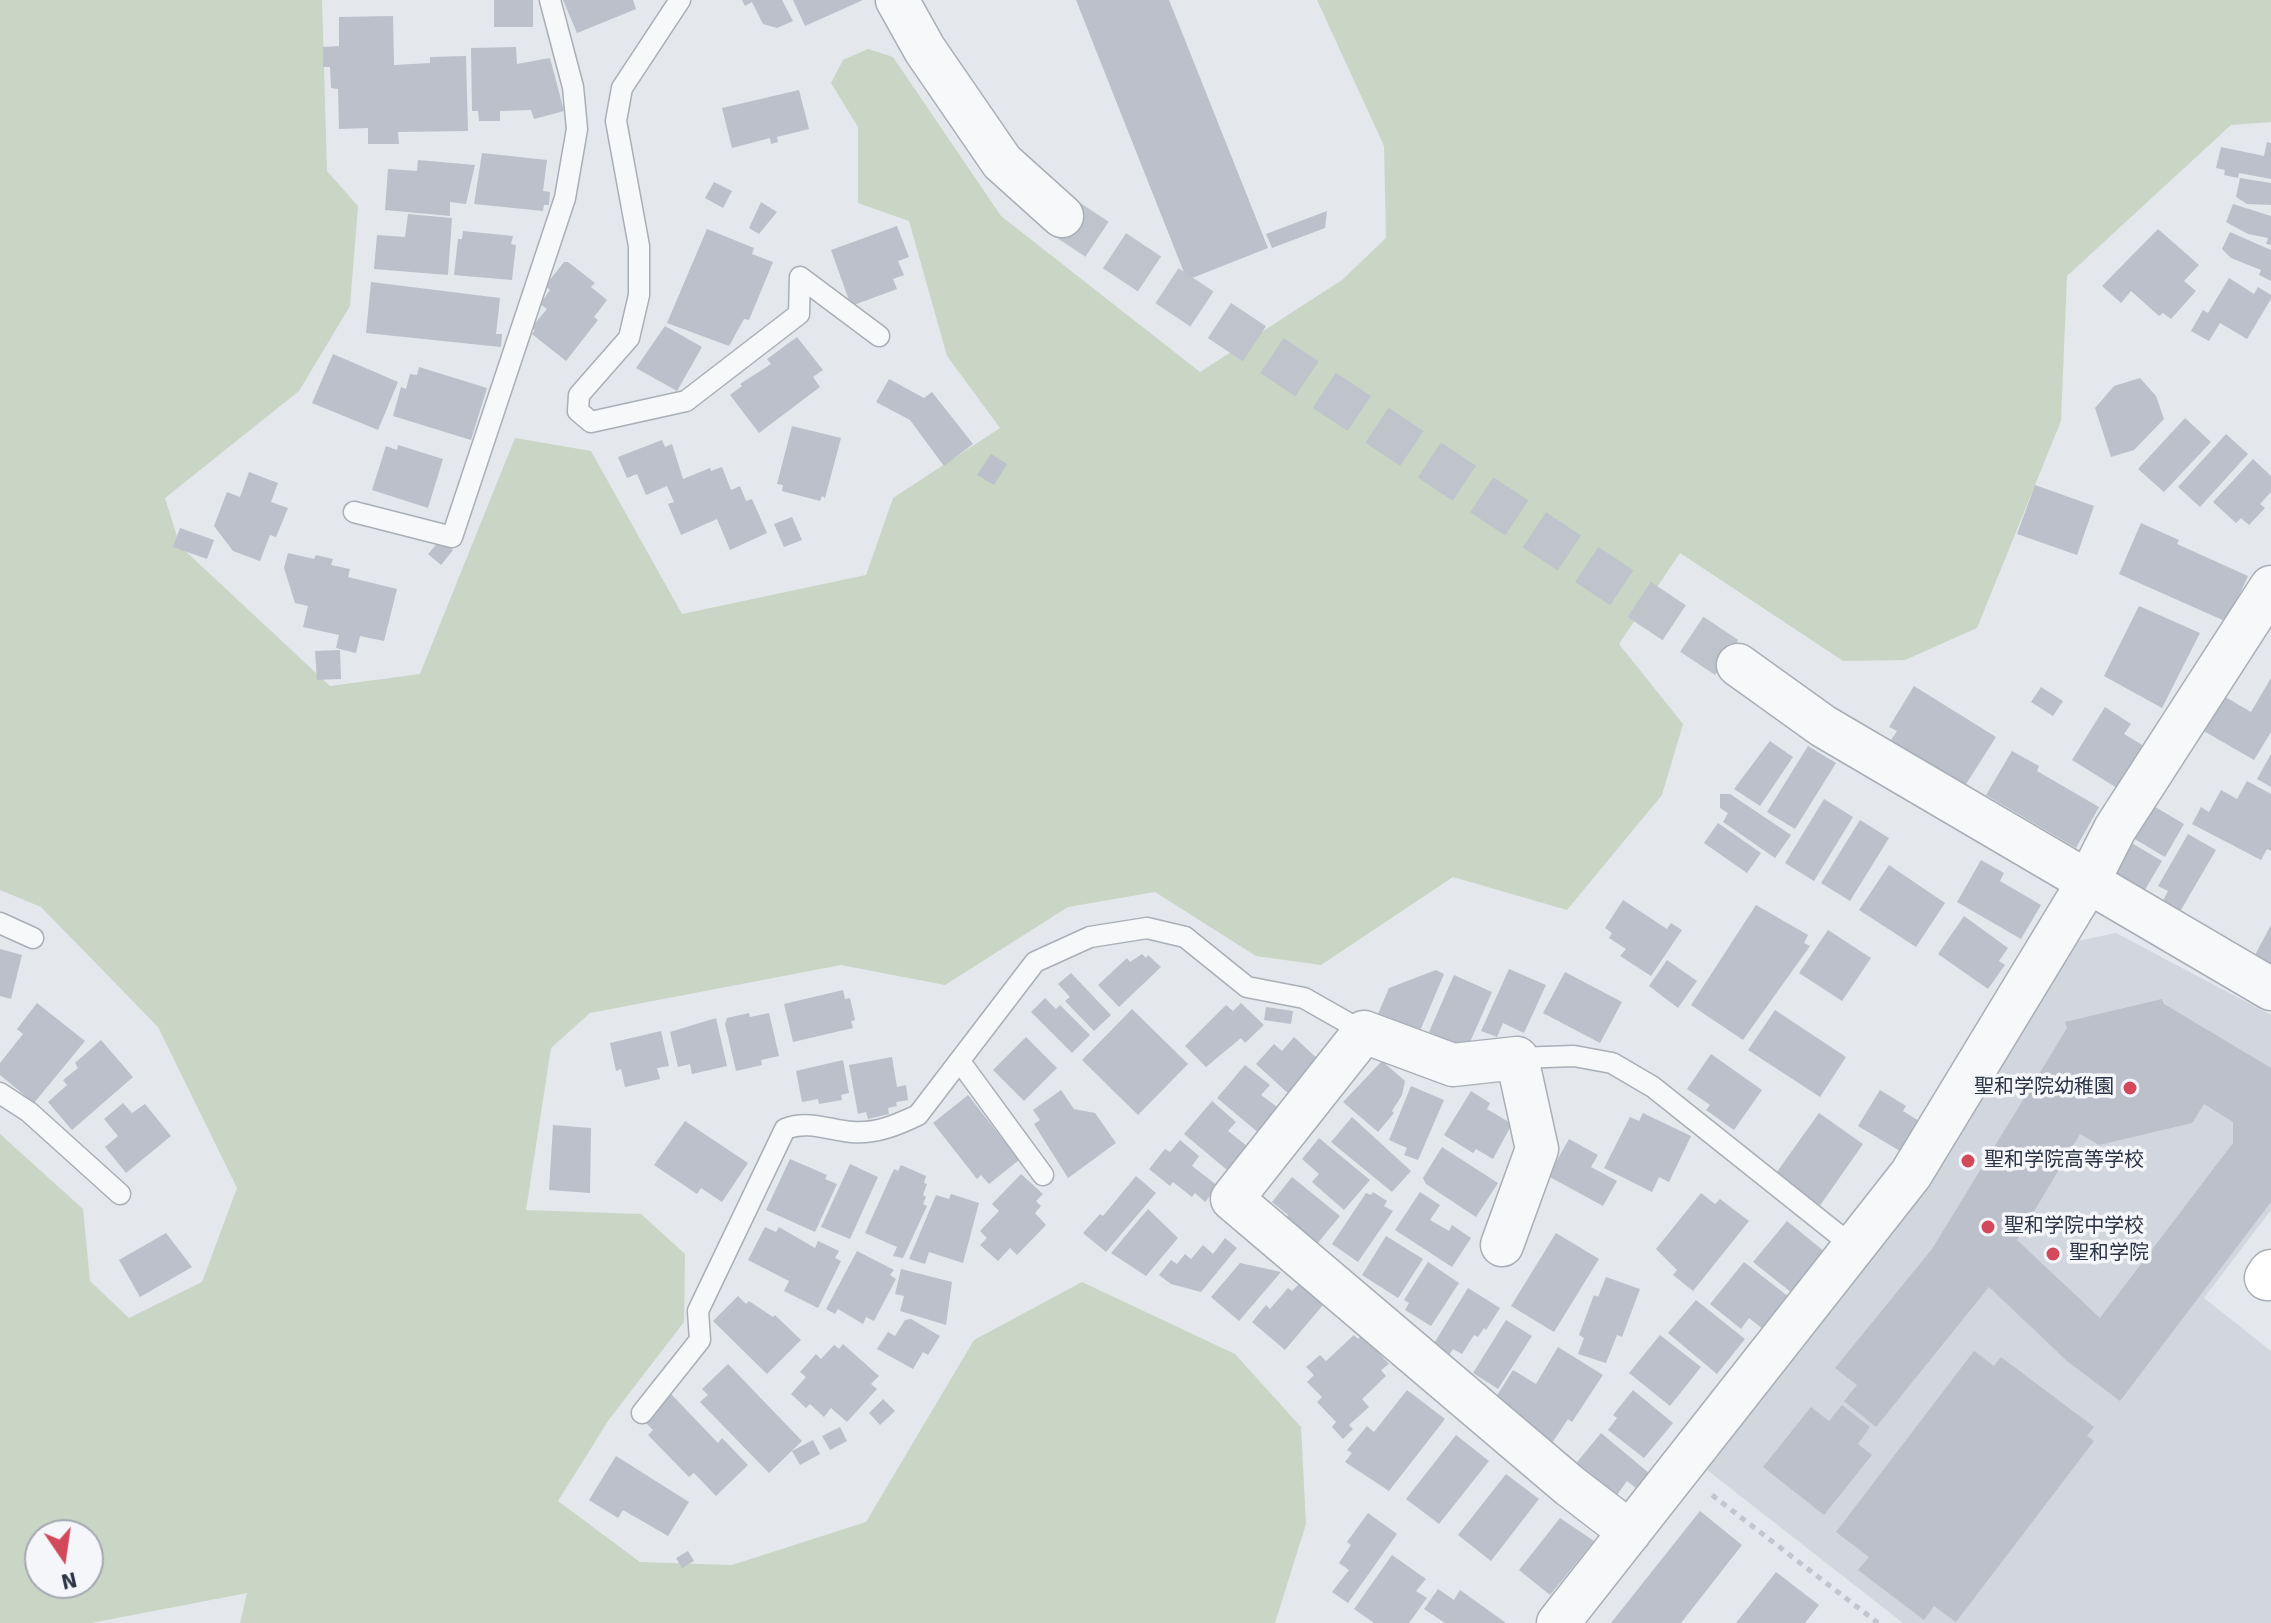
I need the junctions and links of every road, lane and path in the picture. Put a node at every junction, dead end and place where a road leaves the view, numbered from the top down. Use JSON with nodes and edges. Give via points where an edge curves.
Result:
{"nodes":[{"id":1,"x":550,"y":0,"type":"edge"},
{"id":2,"x":680,"y":0,"type":"edge"},
{"id":3,"x":897,"y":0,"type":"edge"},
{"id":4,"x":1062,"y":216,"type":"tunnel mouth"},
{"id":5,"x":879,"y":336,"type":"dead end"},
{"id":6,"x":354,"y":512,"type":"dead end"},
{"id":7,"x":2271,"y":587,"type":"edge"},
{"id":8,"x":1738,"y":665,"type":"tunnel mouth"},
{"id":9,"x":2087,"y":884,"type":"junction"},
{"id":10,"x":0,"y":923,"type":"edge"},
{"id":11,"x":33,"y":938,"type":"dead end"},
{"id":12,"x":2271,"y":989,"type":"edge"},
{"id":13,"x":1364,"y":1032,"type":"junction"},
{"id":14,"x":1517,"y":1058,"type":"junction"},
{"id":15,"x":961,"y":1063,"type":"junction"},
{"id":16,"x":0,"y":1093,"type":"edge"},
{"id":17,"x":1043,"y":1175,"type":"dead end"},
{"id":18,"x":120,"y":1194,"type":"dead end"},
{"id":19,"x":1502,"y":1245,"type":"dead end"},
{"id":20,"x":1855,"y":1248,"type":"junction"},
{"id":21,"x":642,"y":1413,"type":"dead end"},
{"id":22,"x":1679,"y":1470,"type":"junction"},
{"id":23,"x":1630,"y":1532,"type":"junction"},
{"id":24,"x":1558,"y":1623,"type":"edge"},
{"id":25,"x":1878,"y":1623,"type":"edge"}],
"edges":[{"from":1,"to":6,"type":"lane","via":[[573,87],[577,129],[565,198],[452,537]]},
{"from":2,"to":5,"type":"lane","via":[[622,88],[616,121],[639,246],[639,295],[629,338],[579,395],[578,411],[591,422],[686,401],[799,314],[800,277]]},
{"from":3,"to":4,"type":"street","via":[[1002,162]]},
{"from":7,"to":9,"type":"street","via":[[2115,829]]},
{"from":8,"to":9,"type":"street","via":[[1823,726]]},
{"from":9,"to":12,"type":"street"},
{"from":9,"to":20,"type":"street","via":[[1911,1174]]},
{"from":10,"to":11,"type":"lane"},
{"from":13,"to":14,"type":"street","via":[[1453,1065]]},
{"from":13,"to":15,"type":"lane","via":[[1304,998],[1247,987],[1185,937],[1147,928],[1090,937],[1035,962]]},
{"from":13,"to":23,"type":"street","via":[[1232,1199]]},
{"from":14,"to":19,"type":"street","via":[[1537,1149]]},
{"from":14,"to":20,"type":"lane","via":[[1574,1056],[1612,1063],[1653,1087]]},
{"from":15,"to":17,"type":"lane"},
{"from":15,"to":21,"type":"lane","via":[[918,1115],[891,1128],[855,1132],[800,1123],[785,1129],[698,1311],[700,1340]]},
{"from":16,"to":18,"type":"lane","via":[[29,1112]]},
{"from":20,"to":22,"type":"street"},
{"from":22,"to":23,"type":"street"},
{"from":22,"to":25,"type":"path"},
{"from":23,"to":24,"type":"street"}]}
